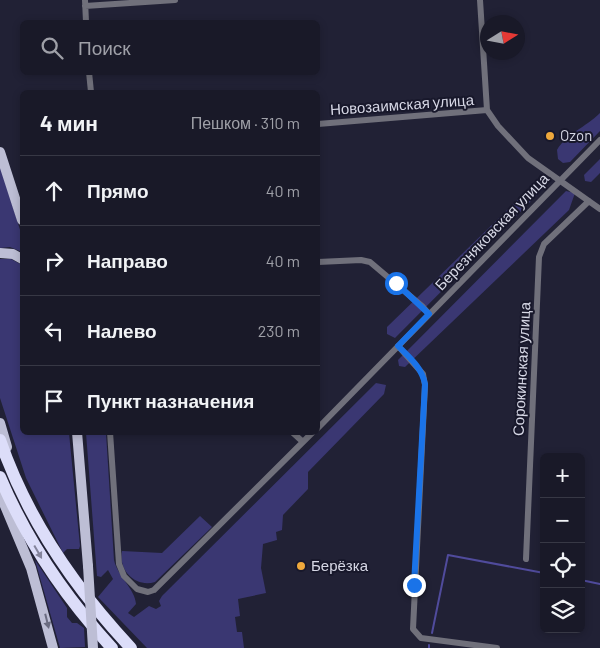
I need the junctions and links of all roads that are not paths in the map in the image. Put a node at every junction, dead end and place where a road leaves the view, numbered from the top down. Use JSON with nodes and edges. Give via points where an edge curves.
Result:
{"nodes":[{"id":1,"x":175,"y":0,"type":"edge"},
{"id":2,"x":480,"y":0,"type":"edge"},
{"id":3,"x":85,"y":3,"type":"edge"},
{"id":4,"x":86,"y":20,"type":"edge"},
{"id":5,"x":89,"y":75,"type":"edge"},
{"id":6,"x":90,"y":90,"type":"edge"},
{"id":7,"x":488,"y":110,"type":"junction"},
{"id":8,"x":320,"y":124,"type":"edge"},
{"id":9,"x":600,"y":140,"type":"edge"},
{"id":10,"x":0,"y":152,"type":"edge"},
{"id":11,"x":561,"y":179,"type":"junction"},
{"id":12,"x":589,"y":201,"type":"junction"},
{"id":13,"x":600,"y":209,"type":"edge"},
{"id":14,"x":20,"y":214,"type":"edge"},
{"id":15,"x":0,"y":253,"type":"edge"},
{"id":16,"x":20,"y":258,"type":"edge"},
{"id":17,"x":320,"y":262,"type":"edge"},
{"id":18,"x":429,"y":314,"type":"junction"},
{"id":19,"x":398,"y":346,"type":"junction"},
{"id":20,"x":0,"y":423,"type":"edge"},
{"id":21,"x":320,"y":426,"type":"edge"},
{"id":22,"x":77,"y":435,"type":"edge"},
{"id":23,"x":110,"y":435,"type":"edge"},
{"id":24,"x":295,"y":435,"type":"edge"},
{"id":25,"x":310,"y":435,"type":"edge"},
{"id":26,"x":0,"y":440,"type":"edge"},
{"id":27,"x":303,"y":442,"type":"junction"},
{"id":28,"x":0,"y":477,"type":"edge"},
{"id":29,"x":17,"y":484,"type":"junction"},
{"id":30,"x":0,"y":494,"type":"edge"},
{"id":31,"x":526,"y":559,"type":"dead end"},
{"id":32,"x":53,"y":648,"type":"edge"},
{"id":33,"x":93,"y":648,"type":"edge"},
{"id":34,"x":112,"y":648,"type":"edge"},
{"id":35,"x":131,"y":648,"type":"edge"},
{"id":36,"x":497,"y":648,"type":"edge"}],
"edges":[{"from":1,"to":3,"type":"street"},
{"from":2,"to":7,"type":"street"},
{"from":3,"to":4,"type":"street"},
{"from":5,"to":6,"type":"street"},
{"from":7,"to":8,"type":"street","name":"Новозаимская улица"},
{"from":7,"to":11,"type":"street","via":[[498,126],[528,158]]},
{"from":9,"to":11,"type":"street","name":"Березняковская улица"},
{"from":10,"to":14,"type":"main road"},
{"from":11,"to":12,"type":"street"},
{"from":11,"to":18,"type":"street","name":"Березняковская улица"},
{"from":12,"to":13,"type":"street"},
{"from":12,"to":31,"type":"street","name":"Сорокинская улица","via":[[544,244],[539,257]]},
{"from":15,"to":16,"type":"main road"},
{"from":17,"to":18,"type":"street","via":[[370,262]]},
{"from":18,"to":19,"type":"street","name":"Березняковская улица"},
{"from":19,"to":21,"type":"street","name":"Березняковская улица"},
{"from":19,"to":36,"type":"street","via":[[420,370],[425,384],[414,633],[420,638]]},
{"from":20,"to":29,"type":"main road"},
{"from":22,"to":33,"type":"main road","bridge":true},
{"from":23,"to":27,"type":"street","via":[[119,564],[124,576],[137,589],[148,592],[154,590]]},
{"from":24,"to":27,"type":"street"},
{"from":25,"to":27,"type":"street"},
{"from":26,"to":29,"type":"highway"},
{"from":28,"to":34,"type":"highway","one_way":true,"via":[[41,558],[78,609]]},
{"from":29,"to":35,"type":"highway","via":[[69,575]]},
{"from":30,"to":32,"type":"main road","one_way":true,"via":[[31,568]]}]}
